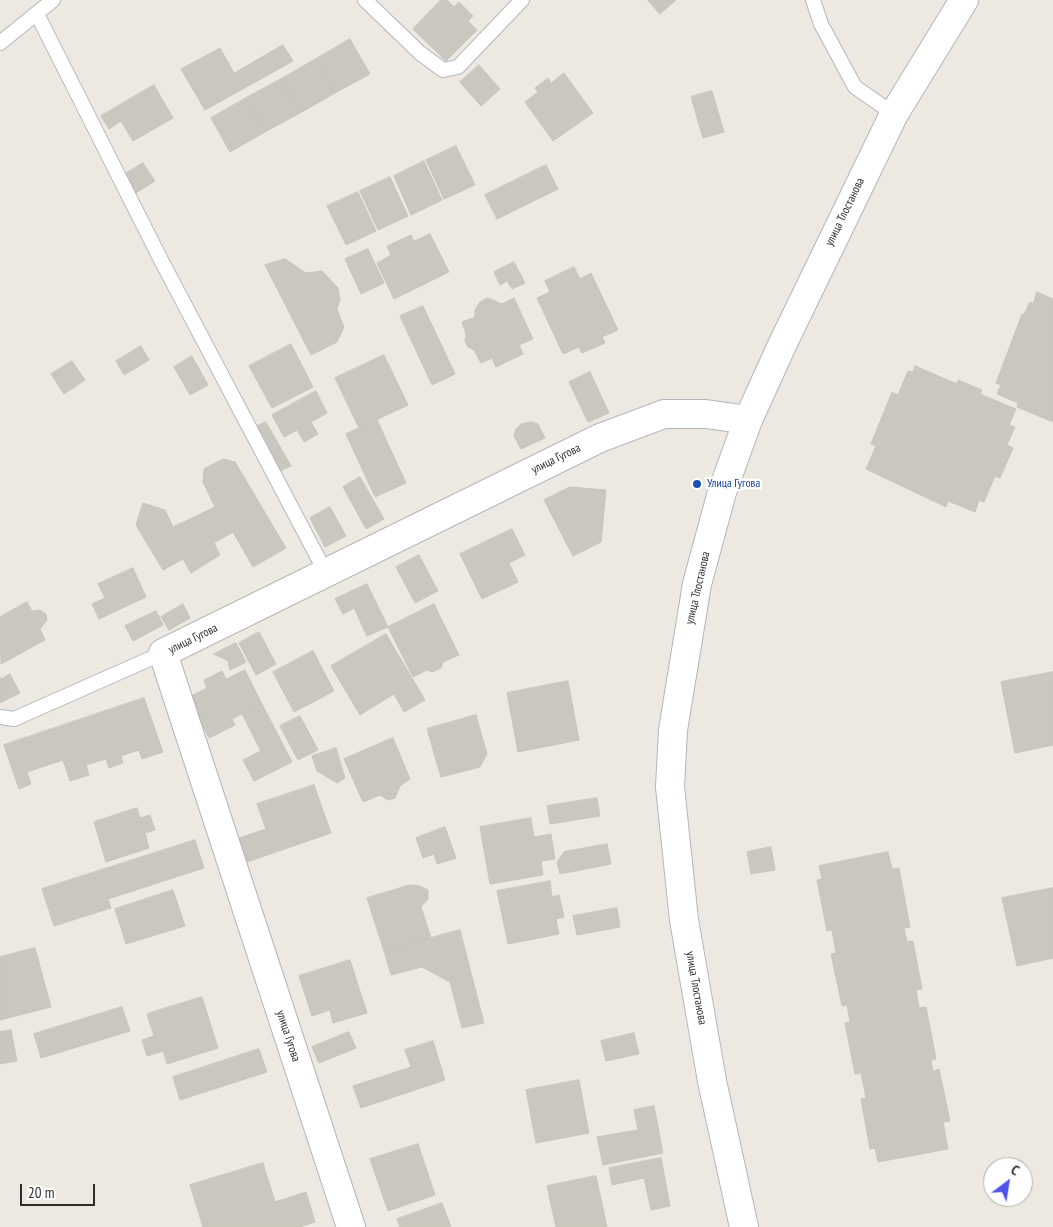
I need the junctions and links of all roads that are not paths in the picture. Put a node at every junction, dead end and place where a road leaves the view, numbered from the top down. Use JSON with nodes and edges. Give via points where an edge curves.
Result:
{"nodes":[{"id":1,"x":53,"y":0,"type":"edge"},
{"id":2,"x":365,"y":0,"type":"edge"},
{"id":3,"x":522,"y":0,"type":"edge"},
{"id":4,"x":813,"y":0,"type":"edge"},
{"id":5,"x":964,"y":0,"type":"edge"},
{"id":6,"x":37,"y":14,"type":"junction"},
{"id":7,"x":0,"y":43,"type":"edge"},
{"id":8,"x":894,"y":114,"type":"junction"},
{"id":9,"x":748,"y":420,"type":"junction"},
{"id":10,"x":326,"y":573,"type":"junction"},
{"id":11,"x":164,"y":653,"type":"junction"},
{"id":12,"x":0,"y":717,"type":"edge"},
{"id":13,"x":350,"y":1227,"type":"edge"},
{"id":14,"x":744,"y":1227,"type":"edge"}],
"edges":[{"from":1,"to":6,"type":"lane"},
{"from":2,"to":3,"type":"lane","via":[[420,54],[443,70],[458,67]]},
{"from":4,"to":8,"type":"lane","via":[[821,24],[855,87]]},
{"from":5,"to":8,"type":"main road","name":"улица Тлостанова"},
{"from":6,"to":7,"type":"lane"},
{"from":6,"to":10,"type":"lane","via":[[165,269]]},
{"from":8,"to":9,"type":"main road","name":"улица Тлостанова"},
{"from":9,"to":10,"type":"main road","name":"улица Гугова","via":[[706,414],[664,414],[600,438]]},
{"from":9,"to":14,"type":"main road","name":"улица Тлостанова","via":[[722,492],[696,584],[673,730],[670,787],[684,920],[712,1081]]},
{"from":10,"to":11,"type":"main road","name":"улица Гугова"},
{"from":11,"to":12,"type":"lane","via":[[14,719]]},
{"from":11,"to":13,"type":"main road","name":"улица Гугова"}]}
